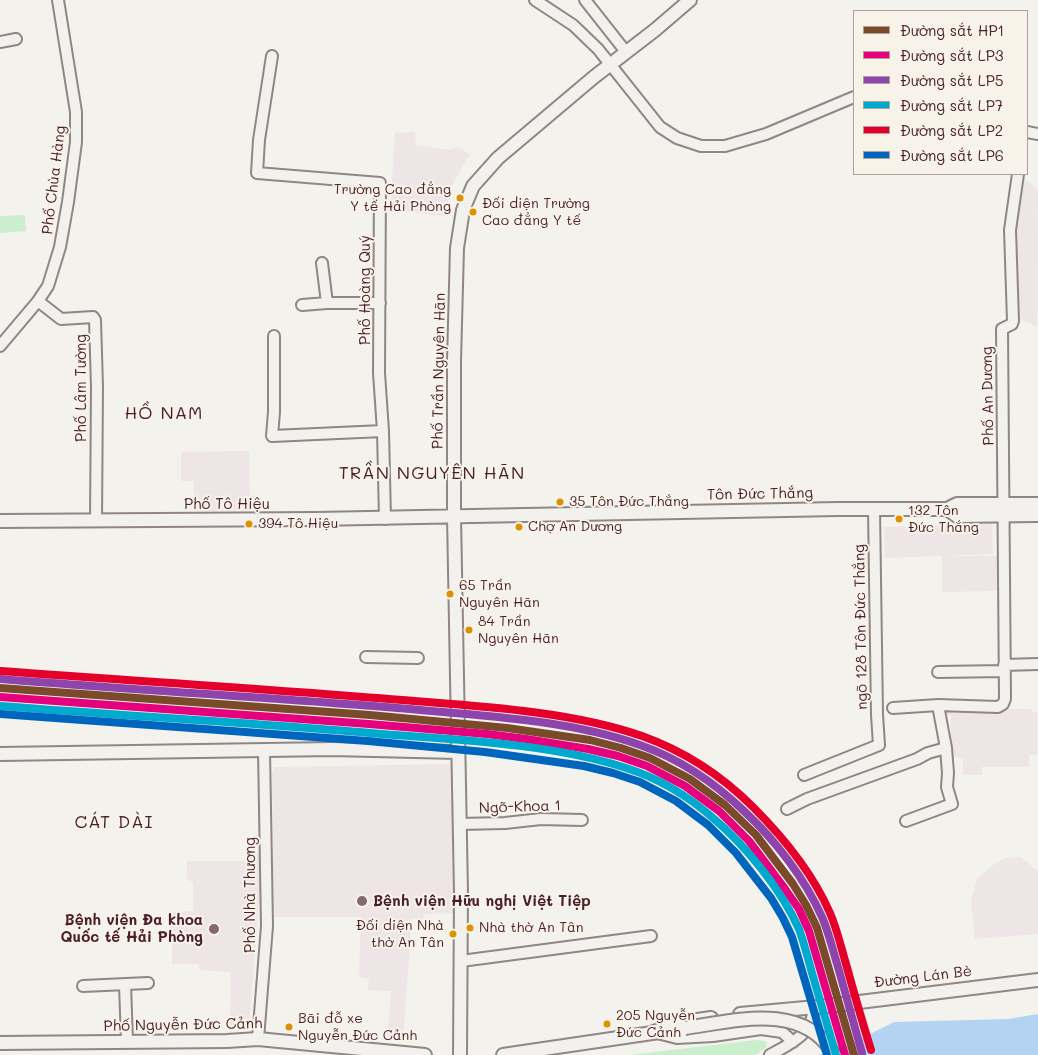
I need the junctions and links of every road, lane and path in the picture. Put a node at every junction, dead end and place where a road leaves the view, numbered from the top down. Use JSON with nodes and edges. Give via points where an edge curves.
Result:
{"nodes":[{"id":1,"x":58,"y":0,"type":"edge"},
{"id":2,"x":535,"y":0,"type":"edge"},
{"id":3,"x":584,"y":0,"type":"edge"},
{"id":4,"x":690,"y":0,"type":"edge"},
{"id":5,"x":16,"y":39,"type":"dead end"},
{"id":6,"x":0,"y":42,"type":"edge"},
{"id":7,"x":626,"y":52,"type":"junction"},
{"id":8,"x":272,"y":56,"type":"dead end"},
{"id":9,"x":611,"y":64,"type":"junction"},
{"id":10,"x":853,"y":97,"type":"edge"},
{"id":11,"x":1018,"y":175,"type":"edge"},
{"id":12,"x":322,"y":263,"type":"dead end"},
{"id":13,"x":38,"y":301,"type":"junction"},
{"id":14,"x":327,"y":303,"type":"junction"},
{"id":15,"x":380,"y":303,"type":"junction"},
{"id":16,"x":302,"y":305,"type":"dead end"},
{"id":17,"x":274,"y":336,"type":"dead end"},
{"id":18,"x":0,"y":346,"type":"edge"},
{"id":19,"x":383,"y":431,"type":"junction"},
{"id":20,"x":1038,"y":504,"type":"edge"},
{"id":21,"x":874,"y":509,"type":"junction"},
{"id":22,"x":1004,"y":510,"type":"junction"},
{"id":23,"x":1038,"y":515,"type":"edge"},
{"id":24,"x":454,"y":516,"type":"junction"},
{"id":25,"x":385,"y":518,"type":"junction"},
{"id":26,"x":0,"y":521,"type":"edge"},
{"id":27,"x":96,"y":521,"type":"junction"},
{"id":28,"x":366,"y":657,"type":"dead end"},
{"id":29,"x":418,"y":658,"type":"dead end"},
{"id":30,"x":1038,"y":664,"type":"edge"},
{"id":31,"x":1004,"y":668,"type":"junction"},
{"id":32,"x":938,"y":672,"type":"dead end"},
{"id":33,"x":938,"y":706,"type":"junction"},
{"id":34,"x":893,"y":708,"type":"dead end"},
{"id":35,"x":946,"y":748,"type":"junction"},
{"id":36,"x":264,"y":750,"type":"junction"},
{"id":37,"x":457,"y":752,"type":"junction"},
{"id":38,"x":0,"y":754,"type":"edge"},
{"id":39,"x":804,"y":774,"type":"dead end"},
{"id":40,"x":787,"y":810,"type":"dead end"},
{"id":41,"x":582,"y":820,"type":"dead end"},
{"id":42,"x":906,"y":820,"type":"dead end"},
{"id":43,"x":459,"y":824,"type":"junction"},
{"id":44,"x":651,"y":936,"type":"dead end"},
{"id":45,"x":461,"y":961,"type":"junction"},
{"id":46,"x":1038,"y":980,"type":"edge"},
{"id":47,"x":148,"y":983,"type":"dead end"},
{"id":48,"x":126,"y":984,"type":"junction"},
{"id":49,"x":83,"y":986,"type":"dead end"},
{"id":50,"x":813,"y":1007,"type":"junction"},
{"id":51,"x":653,"y":1032,"type":"junction"},
{"id":52,"x":258,"y":1039,"type":"junction"},
{"id":53,"x":126,"y":1042,"type":"junction"},
{"id":54,"x":793,"y":1042,"type":"junction"},
{"id":55,"x":0,"y":1044,"type":"edge"},
{"id":56,"x":425,"y":1055,"type":"edge"},
{"id":57,"x":460,"y":1055,"type":"edge"},
{"id":58,"x":503,"y":1055,"type":"edge"},
{"id":59,"x":770,"y":1055,"type":"edge"},
{"id":60,"x":834,"y":1055,"type":"edge"}],
"edges":[{"from":1,"to":13,"type":"street","name":"Phố Chùa Hàng","via":[[76,112],[76,142],[60,247],[51,278]]},
{"from":2,"to":9,"type":"street","via":[[572,25]]},
{"from":3,"to":7,"type":"street"},
{"from":4,"to":7,"type":"main road","name":"Phố Trần Nguyên Hãn"},
{"from":5,"to":6,"type":"street"},
{"from":7,"to":9,"type":"main road","name":"Phố Trần Nguyên Hãn"},
{"from":8,"to":15,"type":"street","name":"Phố Hoàng Quý","via":[[257,173],[380,183]]},
{"from":9,"to":10,"type":"street","via":[[660,127],[677,138],[701,146],[725,146],[766,134]]},
{"from":9,"to":24,"type":"main road","name":"Phố Trần Nguyên Hãn","via":[[490,166],[472,186],[463,210],[457,248]]},
{"from":11,"to":22,"type":"street","name":"Phố An Dương","via":[[1010,230],[1013,321],[1002,329]]},
{"from":12,"to":14,"type":"street"},
{"from":13,"to":18,"type":"street","name":"Phố Chùa Hàng"},
{"from":13,"to":27,"type":"street","name":"Phố Lâm Tường","via":[[61,319],[93,317],[95,320]]},
{"from":14,"to":15,"type":"street"},
{"from":14,"to":16,"type":"street"},
{"from":15,"to":19,"type":"street","name":"Phố Hoàng Quý","via":[[379,373]]},
{"from":17,"to":19,"type":"street","via":[[272,436]]},
{"from":19,"to":25,"type":"street","name":"Phố Hoàng Quý"},
{"from":20,"to":22,"type":"main road","name":"Tôn Đức Thắng"},
{"from":21,"to":22,"type":"main road","name":"Tôn Đức Thắng","via":[[947,509],[957,516]]},
{"from":21,"to":24,"type":"main road","name":"Tôn Đức Thắng"},
{"from":21,"to":39,"type":"street","name":"ngõ 128 Tôn Đức Thắng","via":[[879,745]]},
{"from":22,"to":23,"type":"main road","name":"Tôn Đức Thắng"},
{"from":22,"to":31,"type":"street"},
{"from":24,"to":25,"type":"main road","name":"Phố Tô Hiệu"},
{"from":24,"to":37,"type":"main road","name":"Phố Trần Nguyên Hãn"},
{"from":25,"to":27,"type":"main road","name":"Phố Tô Hiệu"},
{"from":26,"to":27,"type":"main road","name":"Phố Tô Hiệu"},
{"from":28,"to":29,"type":"street"},
{"from":30,"to":31,"type":"street"},
{"from":31,"to":32,"type":"street"},
{"from":31,"to":33,"type":"street","via":[[1005,699],[998,707]]},
{"from":33,"to":34,"type":"street"},
{"from":33,"to":35,"type":"street"},
{"from":35,"to":40,"type":"street"},
{"from":35,"to":42,"type":"street","via":[[947,787],[952,804]]},
{"from":36,"to":37,"type":"main road"},
{"from":36,"to":38,"type":"main road"},
{"from":36,"to":52,"type":"street","name":"Phố Nhà Thương","via":[[266,926]]},
{"from":37,"to":43,"type":"main road","name":"Phố Trần Nguyên Hãn"},
{"from":41,"to":43,"type":"street","name":"Ngõ-Khoa 1"},
{"from":43,"to":45,"type":"main road","name":"Phố Trần Nguyên Hãn"},
{"from":44,"to":45,"type":"street"},
{"from":45,"to":57,"type":"main road","name":"Phố Trần Nguyên Hãn"},
{"from":46,"to":50,"type":"main road","name":"Đường Lán Bè"},
{"from":47,"to":48,"type":"street"},
{"from":48,"to":49,"type":"street"},
{"from":48,"to":53,"type":"street"},
{"from":50,"to":51,"type":"main road","via":[[733,1014],[684,1022]]},
{"from":50,"to":54,"type":"street","via":[[814,1018]]},
{"from":51,"to":54,"type":"street","via":[[677,1038],[761,1029],[782,1032]]},
{"from":51,"to":58,"type":"main road"},
{"from":51,"to":60,"type":"main road","bridge":true,"via":[[776,1018],[816,1034]]},
{"from":52,"to":53,"type":"main road","name":"Phố Nguyễn Đức Cảnh"},
{"from":52,"to":56,"type":"main road","name":"Phố Nguyễn Đức Cảnh"},
{"from":53,"to":55,"type":"main road","name":"Phố Nguyễn Đức Cảnh"},
{"from":54,"to":59,"type":"street"}]}
